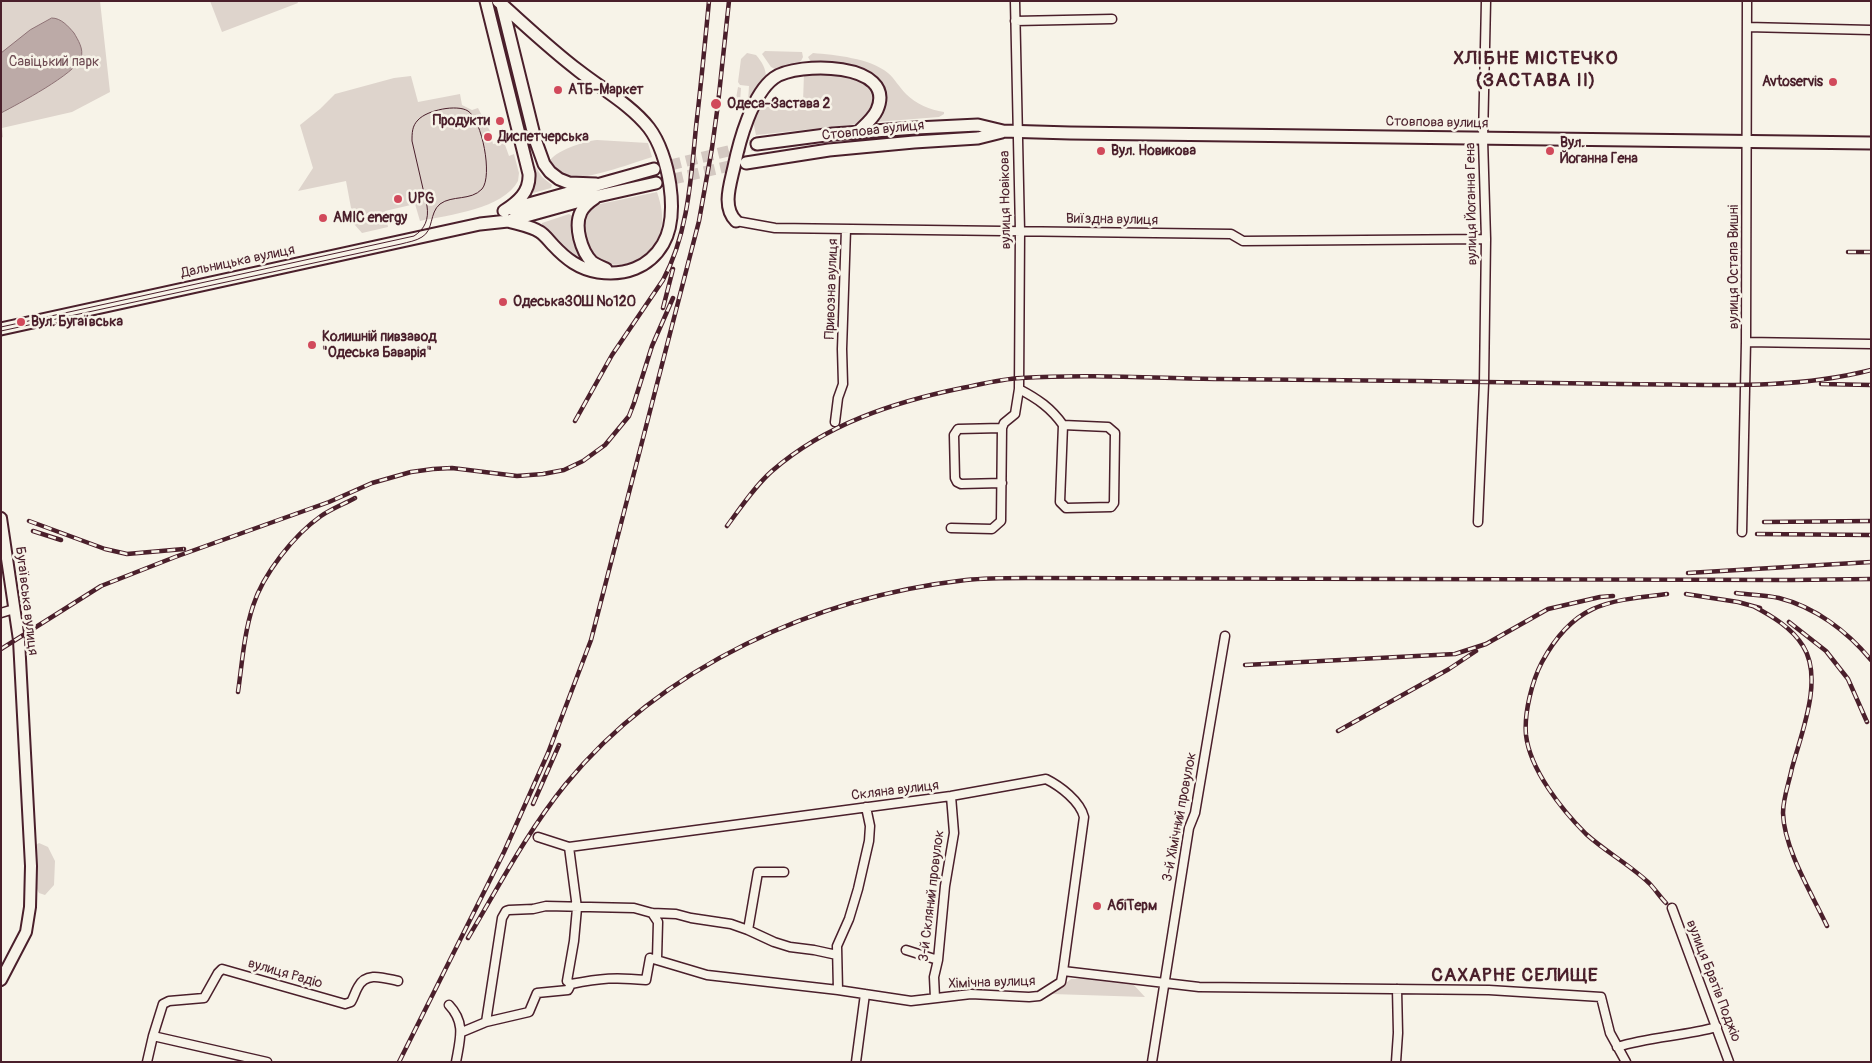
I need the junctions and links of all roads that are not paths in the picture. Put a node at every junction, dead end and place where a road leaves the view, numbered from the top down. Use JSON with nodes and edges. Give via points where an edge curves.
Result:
{"nodes":[{"id":1,"x":486,"y":1,"type":"edge"},
{"id":2,"x":1015,"y":1,"type":"edge"},
{"id":3,"x":1486,"y":1,"type":"edge"},
{"id":4,"x":1746,"y":1,"type":"edge"},
{"id":5,"x":500,"y":3,"type":"edge"},
{"id":6,"x":1112,"y":19,"type":"dead end"},
{"id":7,"x":1015,"y":21,"type":"junction"},
{"id":8,"x":1747,"y":27,"type":"junction"},
{"id":9,"x":1871,"y":30,"type":"edge"},
{"id":10,"x":1003,"y":131,"type":"junction"},
{"id":11,"x":1018,"y":132,"type":"junction"},
{"id":12,"x":857,"y":133,"type":"junction"},
{"id":13,"x":1484,"y":139,"type":"junction"},
{"id":14,"x":1747,"y":141,"type":"junction"},
{"id":15,"x":1871,"y":143,"type":"edge"},
{"id":16,"x":757,"y":144,"type":"tunnel mouth"},
{"id":17,"x":746,"y":162,"type":"tunnel mouth"},
{"id":18,"x":654,"y":169,"type":"tunnel mouth"},
{"id":19,"x":656,"y":183,"type":"tunnel mouth"},
{"id":20,"x":597,"y":190,"type":"junction"},
{"id":21,"x":506,"y":216,"type":"junction"},
{"id":22,"x":736,"y":221,"type":"joint"},
{"id":23,"x":846,"y":229,"type":"junction"},
{"id":24,"x":1020,"y":231,"type":"junction"},
{"id":25,"x":1486,"y":239,"type":"junction"},
{"id":26,"x":614,"y":272,"type":"junction"},
{"id":27,"x":1,"y":329,"type":"edge"},
{"id":28,"x":1746,"y":342,"type":"junction"},
{"id":29,"x":1871,"y":344,"type":"edge"},
{"id":30,"x":1019,"y":389,"type":"junction"},
{"id":31,"x":835,"y":422,"type":"dead end"},
{"id":32,"x":1063,"y":425,"type":"junction"},
{"id":33,"x":1002,"y":428,"type":"junction"},
{"id":34,"x":1002,"y":483,"type":"junction"},
{"id":35,"x":1,"y":518,"type":"edge"},
{"id":36,"x":1478,"y":522,"type":"dead end"},
{"id":37,"x":951,"y":528,"type":"dead end"},
{"id":38,"x":1742,"y":532,"type":"dead end"},
{"id":39,"x":14,"y":609,"type":"junction"},
{"id":40,"x":1,"y":613,"type":"edge"},
{"id":41,"x":1225,"y":636,"type":"dead end"},
{"id":42,"x":951,"y":796,"type":"junction"},
{"id":43,"x":866,"y":807,"type":"junction"},
{"id":44,"x":538,"y":837,"type":"dead end"},
{"id":45,"x":568,"y":847,"type":"junction"},
{"id":46,"x":784,"y":872,"type":"dead end"},
{"id":47,"x":577,"y":908,"type":"junction"},
{"id":48,"x":1672,"y":908,"type":"dead end"},
{"id":49,"x":652,"y":913,"type":"junction"},
{"id":50,"x":748,"y":930,"type":"junction"},
{"id":51,"x":906,"y":950,"type":"dead end"},
{"id":52,"x":837,"y":954,"type":"junction"},
{"id":53,"x":657,"y":959,"type":"junction"},
{"id":54,"x":938,"y":960,"type":"junction"},
{"id":55,"x":1063,"y":971,"type":"junction"},
{"id":56,"x":1,"y":980,"type":"edge"},
{"id":57,"x":398,"y":982,"type":"dead end"},
{"id":58,"x":1165,"y":982,"type":"junction"},
{"id":59,"x":571,"y":984,"type":"junction"},
{"id":60,"x":838,"y":990,"type":"junction"},
{"id":61,"x":1397,"y":990,"type":"junction"},
{"id":62,"x":865,"y":994,"type":"junction"},
{"id":63,"x":935,"y":998,"type":"junction"},
{"id":64,"x":449,"y":1005,"type":"dead end"},
{"id":65,"x":486,"y":1022,"type":"junction"},
{"id":66,"x":1717,"y":1027,"type":"junction"},
{"id":67,"x":462,"y":1032,"type":"junction"},
{"id":68,"x":152,"y":1036,"type":"junction"},
{"id":69,"x":1617,"y":1047,"type":"junction"},
{"id":70,"x":147,"y":1062,"type":"edge"},
{"id":71,"x":267,"y":1062,"type":"edge"},
{"id":72,"x":456,"y":1062,"type":"edge"},
{"id":73,"x":856,"y":1062,"type":"edge"},
{"id":74,"x":1152,"y":1062,"type":"edge"},
{"id":75,"x":1396,"y":1062,"type":"edge"},
{"id":76,"x":1626,"y":1062,"type":"edge"},
{"id":77,"x":1730,"y":1062,"type":"edge"}],
"edges":[{"from":1,"to":21,"type":"main road","via":[[529,174],[526,190]]},
{"from":2,"to":7,"type":"street","name":"вулиця Новікова"},
{"from":3,"to":13,"type":"street","name":"вулиця Йоганна Гена"},
{"from":4,"to":8,"type":"street","name":"вулиця Остапа Вишні"},
{"from":5,"to":20,"type":"main road","via":[[544,164],[559,179]]},
{"from":5,"to":26,"type":"main road","via":[[544,43],[640,118],[651,130],[663,155],[671,201],[667,235],[648,262],[635,269]]},
{"from":6,"to":7,"type":"street"},
{"from":7,"to":11,"type":"street","name":"вулиця Новікова"},
{"from":8,"to":9,"type":"street"},
{"from":8,"to":14,"type":"street","name":"вулиця Остапа Вишні"},
{"from":10,"to":11,"type":"main road","name":"Стовпова вулиця"},
{"from":10,"to":12,"type":"main road","name":"Стовпова вулиця","via":[[978,125]]},
{"from":10,"to":17,"type":"main road","name":"Стовпова вулиця","via":[[978,138],[848,148]]},
{"from":11,"to":13,"type":"main road","name":"Стовпова вулиця"},
{"from":11,"to":24,"type":"street","name":"вулиця Новікова"},
{"from":12,"to":16,"type":"main road","name":"Стовпова вулиця"},
{"from":12,"to":22,"type":"main road","via":[[872,118],[880,103],[876,86],[870,78],[849,71],[816,68],[788,71],[774,78],[762,91],[750,114],[738,147],[728,202],[731,216]]},
{"from":13,"to":14,"type":"main road","name":"Стовпова вулиця"},
{"from":13,"to":25,"type":"street","name":"вулиця Йоганна Гена"},
{"from":14,"to":15,"type":"main road","name":"Стовпова вулиця"},
{"from":14,"to":28,"type":"street","name":"вулиця Остапа Вишні"},
{"from":18,"to":20,"type":"main road","name":"Дальницька вулиця"},
{"from":19,"to":20,"type":"main road","name":"Дальницька вулиця"},
{"from":20,"to":21,"type":"main road","name":"Дальницька вулиця"},
{"from":20,"to":26,"type":"main road","via":[[580,214],[580,234],[590,260]]},
{"from":21,"to":26,"type":"main road","via":[[540,232],[576,265],[599,272]]},
{"from":21,"to":27,"type":"main road","name":"Дальницька вулиця"},
{"from":22,"to":23,"type":"street","name":"Виїздна вулиця","via":[[775,228]]},
{"from":23,"to":24,"type":"street","name":"Виїздна вулиця"},
{"from":23,"to":31,"type":"street","name":"Привозна вулиця","via":[[843,384]]},
{"from":24,"to":25,"type":"street","name":"Виїздна вулиця","via":[[1231,234],[1243,241]]},
{"from":24,"to":30,"type":"street","name":"вулиця Новікова"},
{"from":25,"to":36,"type":"street","name":"вулиця Йоганна Гена"},
{"from":28,"to":29,"type":"street"},
{"from":28,"to":38,"type":"street","name":"вулиця Остапа Вишні"},
{"from":30,"to":32,"type":"street","via":[[1043,402]]},
{"from":30,"to":33,"type":"street","name":"вулиця Новікова","via":[[1015,414]]},
{"from":32,"to":32,"type":"street","via":[[1108,427],[1115,433],[1114,504],[1111,507],[1066,508],[1060,502]]},
{"from":33,"to":34,"type":"street"},
{"from":33,"to":34,"type":"street","via":[[958,429],[954,435],[957,482]]},
{"from":34,"to":37,"type":"street","via":[[1001,521],[997,526],[992,529]]},
{"from":35,"to":39,"type":"main road","name":"Бугаївська вулиця"},
{"from":39,"to":40,"type":"street"},
{"from":39,"to":56,"type":"main road","name":"Бугаївська вулиця","via":[[19,640],[30,889],[24,939]]},
{"from":41,"to":58,"type":"street","name":"3-й Хімічний провулок","via":[[1195,813],[1189,828]]},
{"from":42,"to":43,"type":"street","name":"Скляна вулиця"},
{"from":42,"to":54,"type":"street","name":"3-й Скляний провулок","via":[[954,833]]},
{"from":42,"to":55,"type":"street","name":"Скляна вулиця","via":[[1046,779],[1082,808],[1084,817]]},
{"from":43,"to":45,"type":"street","name":"Скляна вулиця"},
{"from":43,"to":52,"type":"street","via":[[869,841]]},
{"from":44,"to":45,"type":"street","name":"Скляна вулиця"},
{"from":45,"to":47,"type":"street"},
{"from":46,"to":50,"type":"street","via":[[758,872]]},
{"from":47,"to":49,"type":"street","via":[[634,908]]},
{"from":47,"to":59,"type":"street","via":[[567,981]]},
{"from":47,"to":65,"type":"street","via":[[546,906],[506,911],[502,918]]},
{"from":48,"to":66,"type":"street","name":"вулиця Братів Поджіо"},
{"from":49,"to":50,"type":"street","via":[[676,914]]},
{"from":49,"to":53,"type":"street","via":[[658,922]]},
{"from":50,"to":52,"type":"street","via":[[790,947]]},
{"from":51,"to":54,"type":"street"},
{"from":52,"to":60,"type":"street"},
{"from":53,"to":59,"type":"street","via":[[650,958],[646,980],[616,977]]},
{"from":53,"to":60,"type":"street","name":"Хімічна вулиця","via":[[707,975]]},
{"from":54,"to":63,"type":"street","name":"3-й Скляний провулок","via":[[934,977]]},
{"from":55,"to":58,"type":"street"},
{"from":55,"to":63,"type":"street","name":"Хімічна вулиця","via":[[1061,982],[1039,996],[971,994]]},
{"from":57,"to":68,"type":"street","name":"вулиця Радіо","via":[[377,976],[366,978],[358,986],[351,1002],[345,1004],[222,969],[204,998],[165,1002]]},
{"from":58,"to":61,"type":"street","via":[[1199,987]]},
{"from":58,"to":74,"type":"street","name":"3-й Хімічний провулок"},
{"from":59,"to":65,"type":"street","via":[[568,990],[538,993],[528,1012]]},
{"from":60,"to":62,"type":"street","name":"Хімічна вулиця"},
{"from":61,"to":69,"type":"street","via":[[1490,990],[1601,997]]},
{"from":61,"to":75,"type":"street"},
{"from":62,"to":63,"type":"street","name":"Хімічна вулиця","via":[[911,1001]]},
{"from":62,"to":73,"type":"street"},
{"from":64,"to":67,"type":"street"},
{"from":65,"to":67,"type":"street"},
{"from":66,"to":69,"type":"street"},
{"from":66,"to":77,"type":"street","name":"вулиця Братів Поджіо"},
{"from":67,"to":72,"type":"street"},
{"from":68,"to":70,"type":"street"},
{"from":68,"to":71,"type":"street"},
{"from":69,"to":76,"type":"street"}]}
